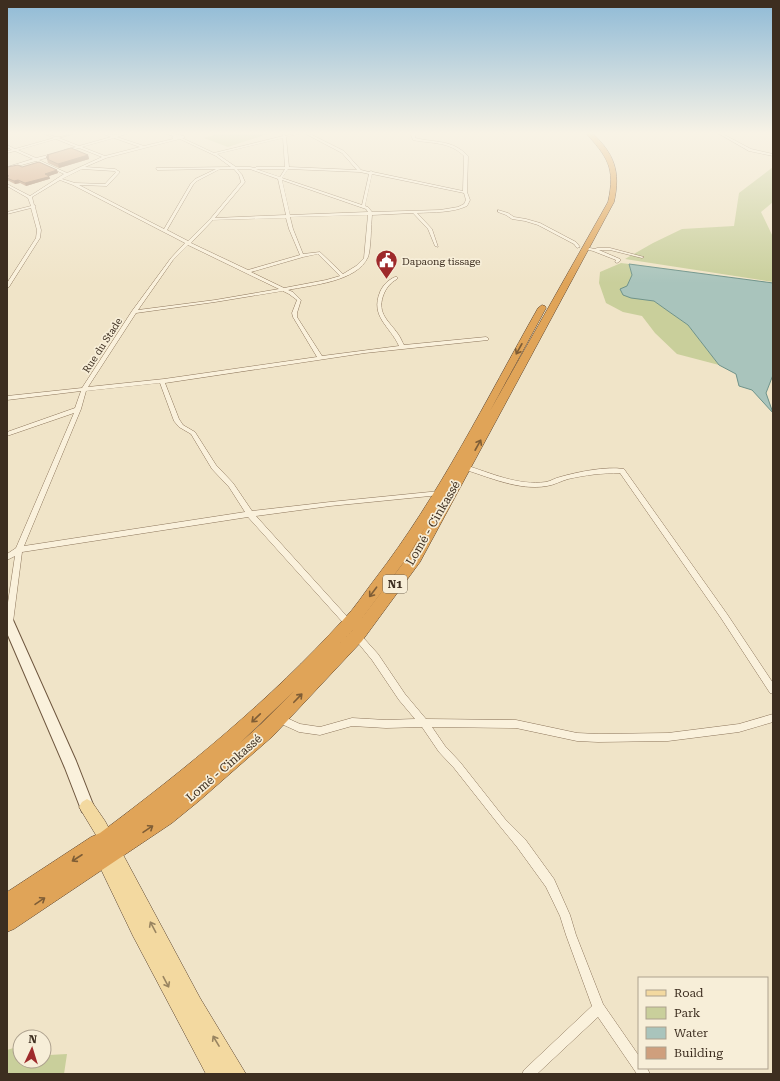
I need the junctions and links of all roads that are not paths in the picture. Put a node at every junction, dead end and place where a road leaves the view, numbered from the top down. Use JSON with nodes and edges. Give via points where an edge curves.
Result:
{"nodes":[{"id":1,"x":53,"y":182,"type":"edge"},
{"id":2,"x":70,"y":182,"type":"edge"},
{"id":3,"x":108,"y":182,"type":"edge"},
{"id":4,"x":194,"y":182,"type":"edge"},
{"id":5,"x":243,"y":182,"type":"edge"},
{"id":6,"x":281,"y":182,"type":"edge"},
{"id":7,"x":290,"y":182,"type":"edge"},
{"id":8,"x":369,"y":182,"type":"edge"},
{"id":9,"x":420,"y":182,"type":"edge"},
{"id":10,"x":465,"y":182,"type":"edge"},
{"id":11,"x":614,"y":182,"type":"edge"},
{"id":12,"x":74,"y":184,"type":"junction"},
{"id":13,"x":7,"y":186,"type":"edge"},
{"id":14,"x":465,"y":192,"type":"junction"},
{"id":15,"x":30,"y":197,"type":"junction"},
{"id":16,"x":34,"y":206,"type":"junction"},
{"id":17,"x":363,"y":207,"type":"junction"},
{"id":18,"x":499,"y":211,"type":"dead end"},
{"id":19,"x":414,"y":212,"type":"junction"},
{"id":20,"x":7,"y":213,"type":"edge"},
{"id":21,"x":370,"y":214,"type":"junction"},
{"id":22,"x":288,"y":216,"type":"junction"},
{"id":23,"x":212,"y":220,"type":"junction"},
{"id":24,"x":165,"y":230,"type":"junction"},
{"id":25,"x":188,"y":243,"type":"junction"},
{"id":26,"x":437,"y":246,"type":"dead end"},
{"id":27,"x":587,"y":248,"type":"junction"},
{"id":28,"x":302,"y":256,"type":"junction"},
{"id":29,"x":642,"y":257,"type":"dead end"},
{"id":30,"x":617,"y":262,"type":"dead end"},
{"id":31,"x":247,"y":272,"type":"junction"},
{"id":32,"x":343,"y":276,"type":"junction"},
{"id":33,"x":395,"y":278,"type":"dead end"},
{"id":34,"x":7,"y":287,"type":"edge"},
{"id":35,"x":283,"y":289,"type":"junction"},
{"id":36,"x":134,"y":312,"type":"junction"},
{"id":37,"x":486,"y":339,"type":"dead end"},
{"id":38,"x":403,"y":348,"type":"junction"},
{"id":39,"x":321,"y":359,"type":"junction"},
{"id":40,"x":162,"y":382,"type":"junction"},
{"id":41,"x":84,"y":389,"type":"junction"},
{"id":42,"x":7,"y":398,"type":"edge"},
{"id":43,"x":78,"y":408,"type":"junction"},
{"id":44,"x":7,"y":434,"type":"edge"},
{"id":45,"x":465,"y":468,"type":"junction"},
{"id":46,"x":445,"y":494,"type":"junction"},
{"id":47,"x":250,"y":514,"type":"junction"},
{"id":48,"x":19,"y":550,"type":"junction"},
{"id":49,"x":7,"y":558,"type":"edge"},
{"id":50,"x":8,"y":621,"type":"edge"},
{"id":51,"x":349,"y":624,"type":"junction"},
{"id":52,"x":358,"y":636,"type":"junction"},
{"id":53,"x":773,"y":690,"type":"edge"},
{"id":54,"x":278,"y":718,"type":"junction"},
{"id":55,"x":773,"y":718,"type":"edge"},
{"id":56,"x":424,"y":723,"type":"junction"},
{"id":57,"x":87,"y":807,"type":"joint"},
{"id":58,"x":106,"y":848,"type":"junction"},
{"id":59,"x":7,"y":903,"type":"edge"},
{"id":60,"x":7,"y":922,"type":"edge"},
{"id":61,"x":600,"y":1008,"type":"junction"},
{"id":62,"x":638,"y":1065,"type":"edge"},
{"id":63,"x":216,"y":1074,"type":"edge"},
{"id":64,"x":236,"y":1074,"type":"edge"},
{"id":65,"x":528,"y":1074,"type":"edge"}],
"edges":[{"from":1,"to":15,"type":"street"},
{"from":2,"to":12,"type":"street"},
{"from":3,"to":12,"type":"street","via":[[104,186]]},
{"from":4,"to":24,"type":"street"},
{"from":5,"to":23,"type":"street","name":"Rue du Stade"},
{"from":6,"to":22,"type":"street"},
{"from":7,"to":17,"type":"street"},
{"from":8,"to":17,"type":"street"},
{"from":9,"to":14,"type":"street"},
{"from":10,"to":14,"type":"street"},
{"from":11,"to":27,"type":"highway","name":"Lomé - Cinkassé","number":"N1","via":[[611,202]]},
{"from":12,"to":24,"type":"street"},
{"from":13,"to":15,"type":"street"},
{"from":14,"to":19,"type":"street","via":[[468,203],[464,207]]},
{"from":15,"to":16,"type":"street"},
{"from":16,"to":20,"type":"street"},
{"from":16,"to":34,"type":"street","via":[[39,234]]},
{"from":17,"to":21,"type":"street","via":[[370,210]]},
{"from":18,"to":27,"type":"street","via":[[513,218],[539,224]]},
{"from":19,"to":21,"type":"street"},
{"from":19,"to":26,"type":"street","via":[[430,230]]},
{"from":21,"to":22,"type":"street"},
{"from":21,"to":32,"type":"street","via":[[366,257],[359,266]]},
{"from":22,"to":23,"type":"street"},
{"from":22,"to":28,"type":"street"},
{"from":23,"to":25,"type":"street","name":"Rue du Stade"},
{"from":24,"to":25,"type":"street"},
{"from":25,"to":31,"type":"street"},
{"from":25,"to":36,"type":"street","name":"Rue du Stade","via":[[172,259]]},
{"from":27,"to":29,"type":"street","via":[[610,249]]},
{"from":27,"to":30,"type":"street","via":[[618,260]]},
{"from":45,"to":27,"type":"highway","name":"Lomé - Cinkassé","number":"N1","one_way":true},
{"from":27,"to":46,"type":"highway","name":"Lomé - Cinkassé","number":"N1","one_way":true,"via":[[527,335]]},
{"from":28,"to":31,"type":"street"},
{"from":28,"to":32,"type":"street","via":[[321,253]]},
{"from":31,"to":35,"type":"street"},
{"from":32,"to":35,"type":"street"},
{"from":33,"to":38,"type":"street","via":[[384,287],[378,311]]},
{"from":35,"to":36,"type":"street"},
{"from":35,"to":39,"type":"street","via":[[299,300],[295,317]]},
{"from":36,"to":41,"type":"street","name":"Rue du Stade"},
{"from":37,"to":38,"type":"street"},
{"from":38,"to":39,"type":"street"},
{"from":39,"to":40,"type":"street"},
{"from":40,"to":41,"type":"street"},
{"from":40,"to":47,"type":"street","via":[[176,420],[194,433],[214,467],[231,485]]},
{"from":41,"to":42,"type":"street"},
{"from":41,"to":43,"type":"street","name":"Rue du Stade"},
{"from":43,"to":44,"type":"street"},
{"from":43,"to":48,"type":"street","name":"Rue du Stade"},
{"from":45,"to":46,"type":"highway","name":"Lomé - Cinkassé","number":"N1"},
{"from":45,"to":53,"type":"street","via":[[515,483],[529,484],[548,484],[588,472],[622,471]]},
{"from":46,"to":47,"type":"street"},
{"from":46,"to":51,"type":"highway","name":"Lomé - Cinkassé","number":"N1","one_way":true},
{"from":46,"to":52,"type":"highway","name":"Lomé - Cinkassé","number":"N1","via":[[415,558]]},
{"from":47,"to":48,"type":"street"},
{"from":47,"to":51,"type":"street"},
{"from":48,"to":49,"type":"street"},
{"from":48,"to":50,"type":"street","name":"Rue du Stade"},
{"from":50,"to":57,"type":"street"},
{"from":51,"to":58,"type":"highway","name":"Lomé - Cinkassé","number":"N1","one_way":true,"via":[[216,754]]},
{"from":54,"to":52,"type":"highway","name":"Lomé - Cinkassé","number":"N1","one_way":true},
{"from":52,"to":56,"type":"street"},
{"from":54,"to":56,"type":"street","via":[[299,728],[320,731],[352,722]]},
{"from":58,"to":54,"type":"highway","name":"Lomé - Cinkassé","number":"N1","one_way":true,"via":[[166,817]]},
{"from":55,"to":56,"type":"street","via":[[739,728],[668,737],[577,737],[516,724]]},
{"from":56,"to":61,"type":"street","via":[[550,883],[565,915]]},
{"from":57,"to":58,"type":"main road"},
{"from":58,"to":59,"type":"highway","name":"Lomé - Cinkassé","number":"N1","one_way":true},
{"from":60,"to":58,"type":"highway","name":"Lomé - Cinkassé","number":"N1","one_way":true},
{"from":58,"to":63,"type":"main road","one_way":true,"via":[[139,930]]},
{"from":64,"to":58,"type":"main road","one_way":true},
{"from":61,"to":62,"type":"street"},
{"from":61,"to":65,"type":"street"}]}
